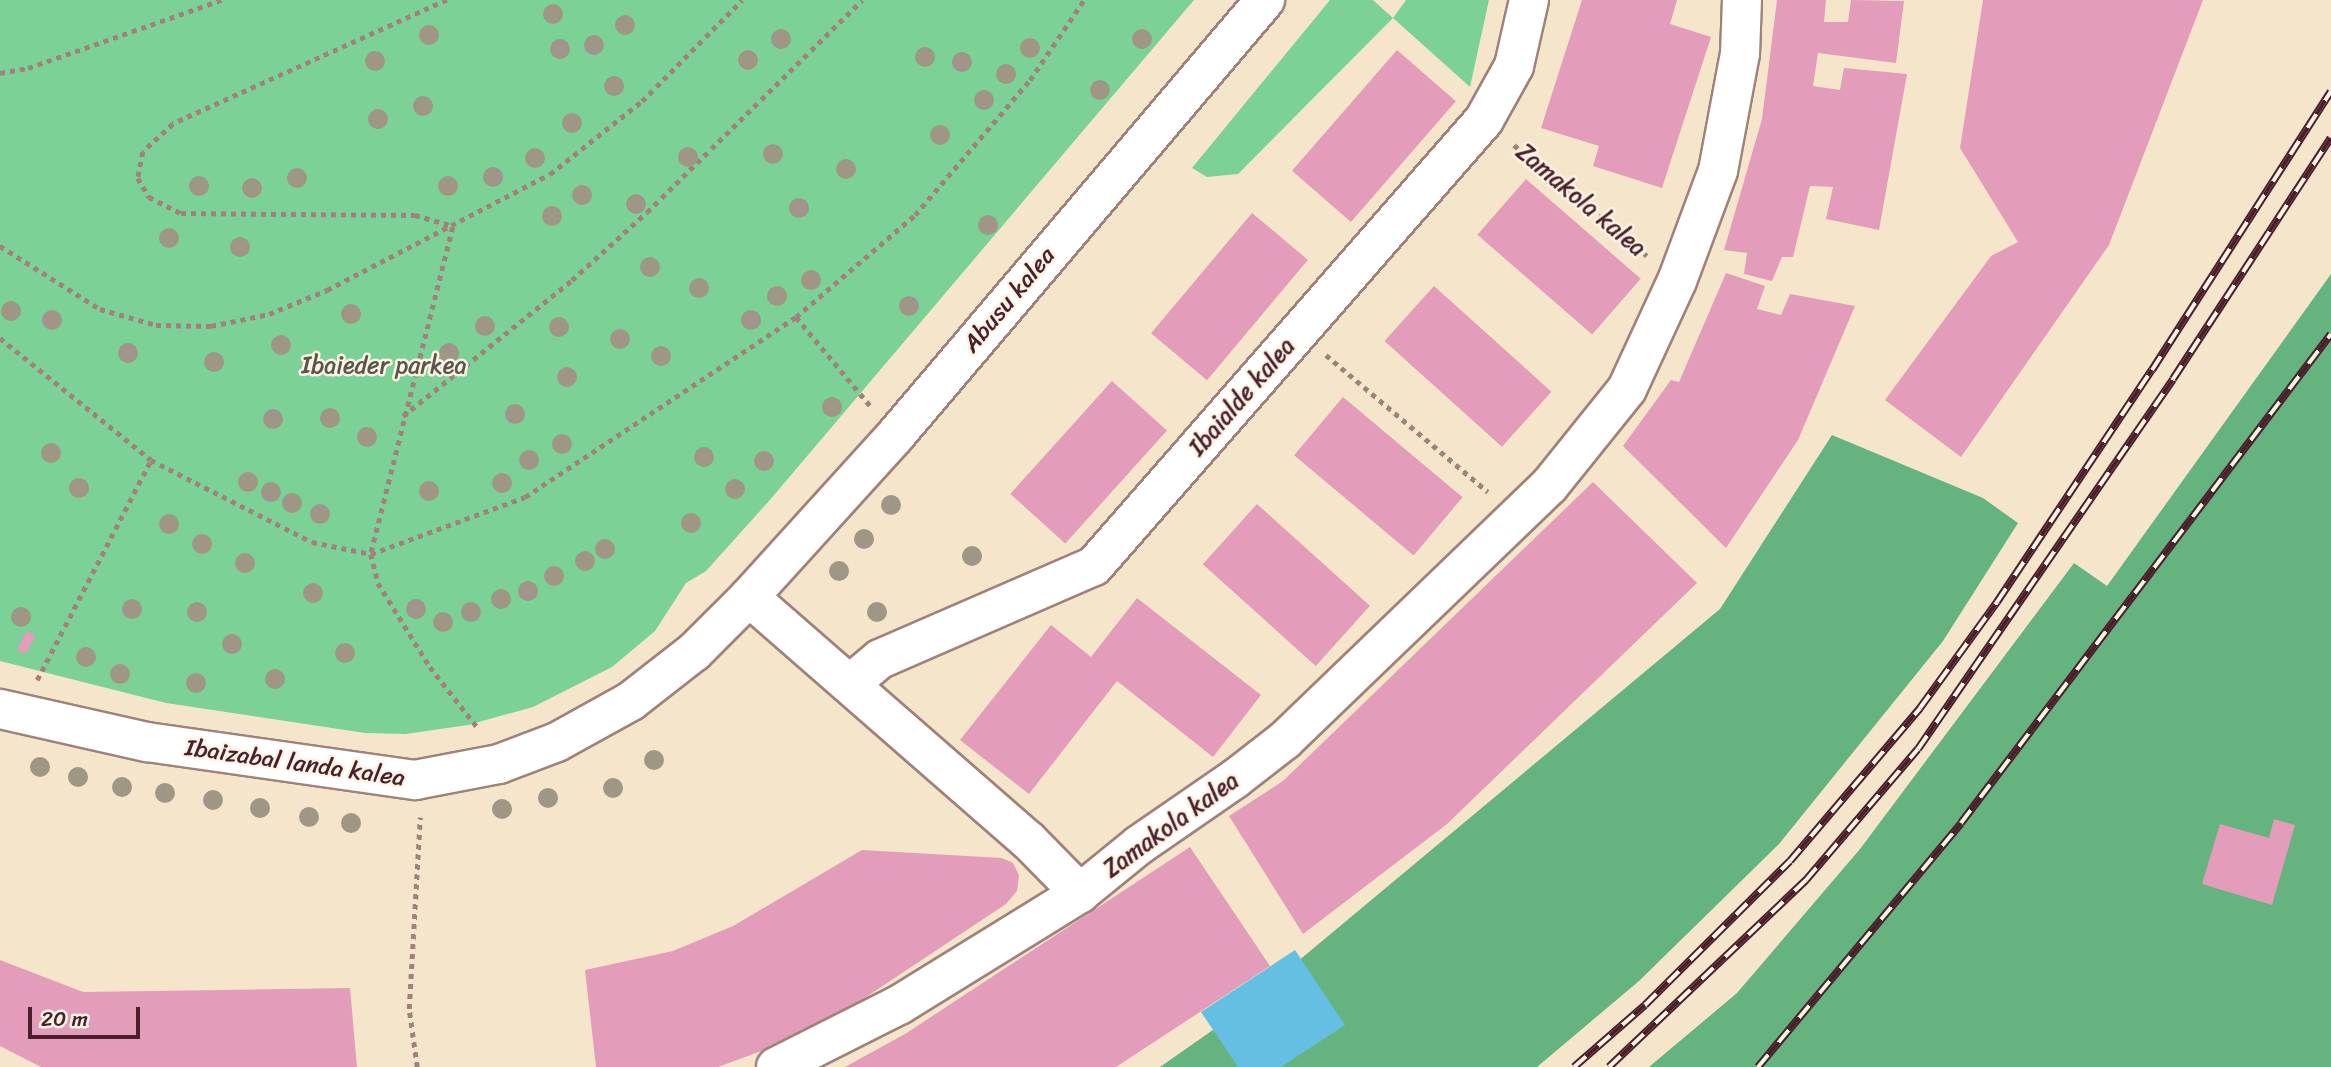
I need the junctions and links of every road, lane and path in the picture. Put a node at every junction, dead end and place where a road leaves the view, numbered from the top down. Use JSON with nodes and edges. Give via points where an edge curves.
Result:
{"nodes":[{"id":1,"x":222,"y":0,"type":"edge"},
{"id":2,"x":447,"y":0,"type":"edge"},
{"id":3,"x":742,"y":0,"type":"edge"},
{"id":4,"x":862,"y":0,"type":"edge"},
{"id":5,"x":1084,"y":0,"type":"edge"},
{"id":6,"x":1265,"y":0,"type":"edge"},
{"id":7,"x":1529,"y":0,"type":"edge"},
{"id":8,"x":1742,"y":0,"type":"edge"},
{"id":9,"x":0,"y":73,"type":"edge"},
{"id":10,"x":1484,"y":120,"type":"junction"},
{"id":11,"x":453,"y":226,"type":"junction"},
{"id":12,"x":0,"y":246,"type":"edge"},
{"id":13,"x":1677,"y":281,"type":"junction"},
{"id":14,"x":796,"y":317,"type":"junction"},
{"id":15,"x":1299,"y":333,"type":"junction"},
{"id":16,"x":0,"y":338,"type":"edge"},
{"id":17,"x":402,"y":417,"type":"junction"},
{"id":18,"x":895,"y":436,"type":"junction"},
{"id":19,"x":151,"y":460,"type":"junction"},
{"id":20,"x":1515,"y":515,"type":"junction"},
{"id":21,"x":371,"y":554,"type":"junction"},
{"id":22,"x":749,"y":597,"type":"junction"},
{"id":23,"x":850,"y":684,"type":"junction"},
{"id":24,"x":11,"y":713,"type":"edge"},
{"id":25,"x":481,"y":732,"type":"dead end"},
{"id":26,"x":419,"y":813,"type":"dead end"},
{"id":27,"x":1080,"y":893,"type":"junction"},
{"id":28,"x":417,"y":1067,"type":"edge"},
{"id":29,"x":776,"y":1067,"type":"edge"}],
"edges":[{"from":1,"to":9,"type":"path","via":[[28,68]]},
{"from":2,"to":11,"type":"path","via":[[173,124],[142,152],[138,178],[149,197],[181,213],[415,215]]},
{"from":3,"to":11,"type":"path","via":[[642,101],[551,174]]},
{"from":4,"to":17,"type":"path","via":[[572,280]]},
{"from":5,"to":14,"type":"path","via":[[1030,80],[915,215]]},
{"from":6,"to":18,"type":"street","name":"Abusu kalea"},
{"from":7,"to":10,"type":"street","name":"Ibaialde kalea","via":[[1514,66]]},
{"from":8,"to":13,"type":"street","name":"Zamakola kalea","via":[[1740,54],[1718,171]]},
{"from":10,"to":13,"type":"path","name":"Zamakola kalea"},
{"from":10,"to":15,"type":"street","name":"Ibaialde kalea"},
{"from":11,"to":12,"type":"path","via":[[269,314],[211,326],[156,324],[100,309]]},
{"from":11,"to":17,"type":"path"},
{"from":13,"to":20,"type":"street","name":"Zamakola kalea","via":[[1627,389],[1549,486]]},
{"from":14,"to":18,"type":"path"},
{"from":14,"to":21,"type":"path","via":[[525,497]]},
{"from":15,"to":20,"type":"path"},
{"from":15,"to":23,"type":"street","name":"Ibaialde kalea","via":[[1094,566],[880,659]]},
{"from":16,"to":19,"type":"path"},
{"from":17,"to":21,"type":"path"},
{"from":18,"to":22,"type":"street","name":"Abusu kalea"},
{"from":19,"to":21,"type":"path","via":[[312,542]]},
{"from":19,"to":24,"type":"path"},
{"from":20,"to":27,"type":"street","name":"Zamakola kalea","via":[[1285,740]]},
{"from":21,"to":25,"type":"path","via":[[384,594],[430,667]]},
{"from":22,"to":23,"type":"street"},
{"from":22,"to":24,"type":"street","name":"Ibaizabal landa kalea","via":[[694,652],[631,701],[557,742],[499,764],[415,780],[147,742]]},
{"from":23,"to":27,"type":"street","via":[[1029,841]]},
{"from":26,"to":28,"type":"path","via":[[409,1009]]},
{"from":27,"to":29,"type":"street","name":"Zamakola kalea","via":[[899,1005]]}]}
